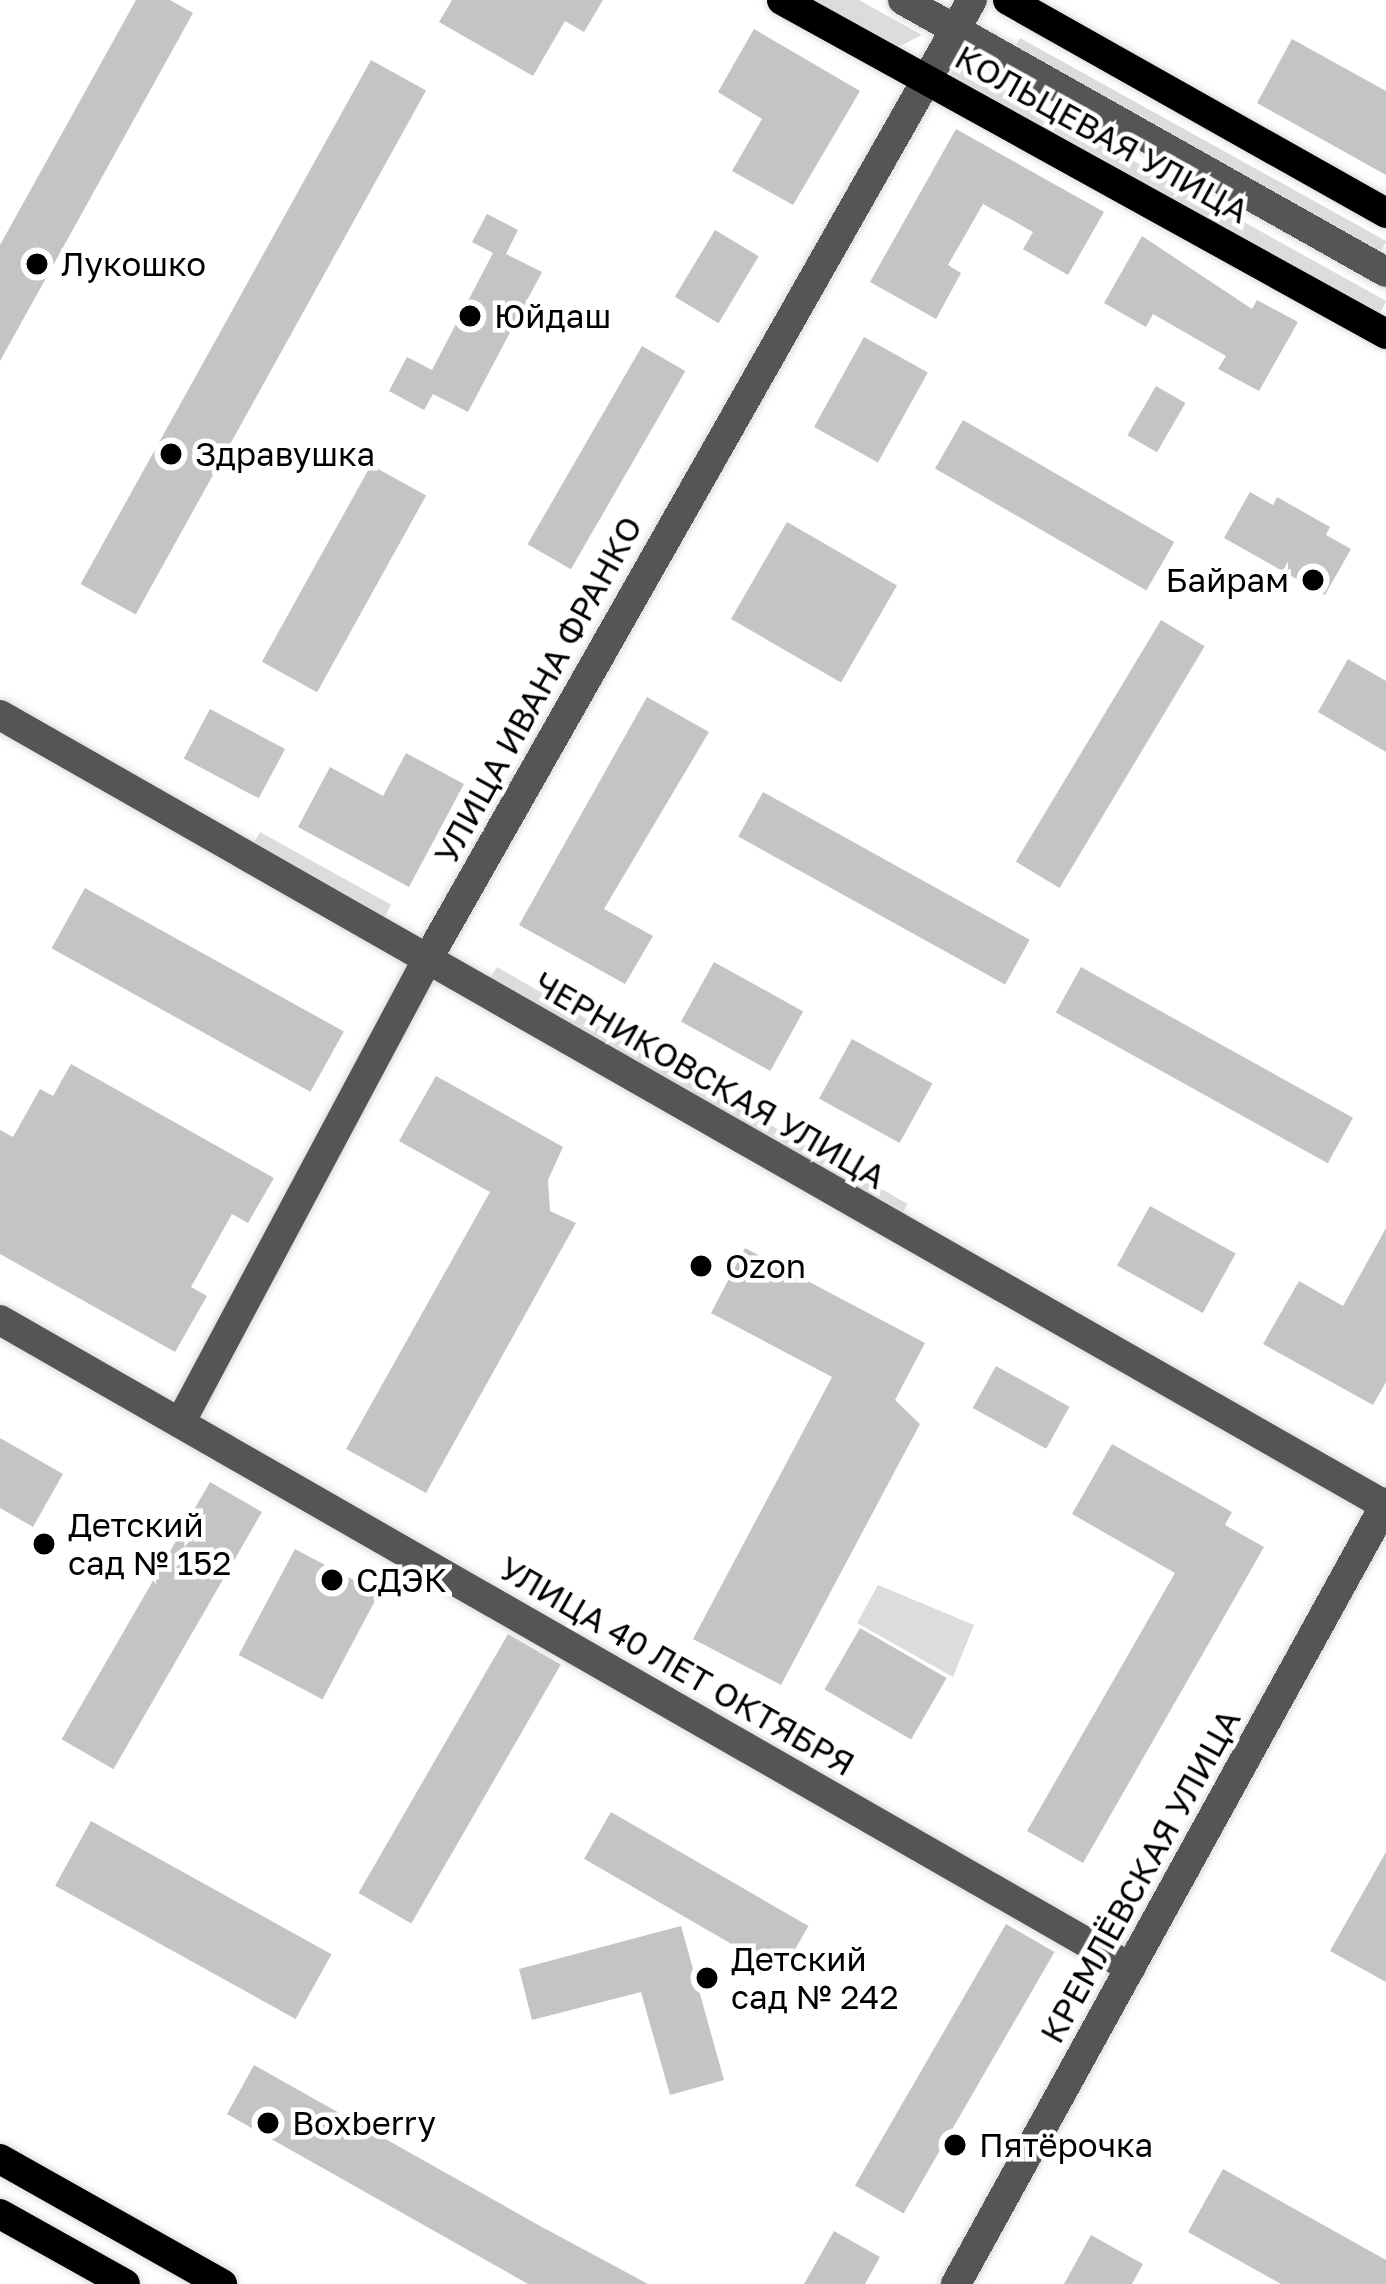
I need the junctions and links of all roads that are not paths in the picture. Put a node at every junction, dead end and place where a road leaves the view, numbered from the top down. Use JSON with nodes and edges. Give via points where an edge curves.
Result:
{"nodes":[{"id":1,"x":782,"y":0,"type":"edge"},
{"id":2,"x":903,"y":0,"type":"edge"},
{"id":3,"x":972,"y":0,"type":"edge"},
{"id":4,"x":1009,"y":0,"type":"edge"},
{"id":5,"x":955,"y":29,"type":"junction"},
{"id":6,"x":927,"y":77,"type":"junction"},
{"id":7,"x":1386,"y":213,"type":"edge"},
{"id":8,"x":1386,"y":272,"type":"edge"},
{"id":9,"x":1386,"y":334,"type":"edge"},
{"id":10,"x":0,"y":715,"type":"edge"},
{"id":11,"x":427,"y":960,"type":"junction"},
{"id":12,"x":0,"y":1320,"type":"edge"},
{"id":13,"x":180,"y":1423,"type":"junction"},
{"id":14,"x":1386,"y":1505,"type":"edge"},
{"id":15,"x":1131,"y":1968,"type":"junction"},
{"id":16,"x":0,"y":2159,"type":"edge"},
{"id":17,"x":0,"y":2214,"type":"edge"},
{"id":18,"x":125,"y":2284,"type":"edge"},
{"id":19,"x":222,"y":2284,"type":"edge"},
{"id":20,"x":956,"y":2284,"type":"edge"}],
"edges":[{"from":1,"to":6,"type":"main road","name":"КОЛЬЦЕВАЯ УЛИЦА"},
{"from":2,"to":5,"type":"street"},
{"from":3,"to":5,"type":"street","name":"УЛИЦА ИВАНА ФРАНКО"},
{"from":4,"to":7,"type":"main road"},
{"from":5,"to":6,"type":"street","name":"УЛИЦА ИВАНА ФРАНКО"},
{"from":5,"to":8,"type":"street"},
{"from":6,"to":9,"type":"main road","name":"КОЛЬЦЕВАЯ УЛИЦА"},
{"from":6,"to":11,"type":"street","name":"УЛИЦА ИВАНА ФРАНКО"},
{"from":10,"to":11,"type":"street","name":"ЧЕРНИКОВСКАЯ УЛИЦА"},
{"from":11,"to":13,"type":"street","name":"УЛИЦА ИВАНА ФРАНКО"},
{"from":11,"to":14,"type":"street","name":"ЧЕРНИКОВСКАЯ УЛИЦА"},
{"from":12,"to":13,"type":"street","name":"УЛИЦА 40 ЛЕТ ОКТЯБРЯ"},
{"from":13,"to":15,"type":"street","name":"УЛИЦА 40 ЛЕТ ОКТЯБРЯ"},
{"from":14,"to":15,"type":"street","name":"КРЕМЛЁВСКАЯ УЛИЦА"},
{"from":15,"to":20,"type":"street","name":"КРЕМЛЁВСКАЯ УЛИЦА"},
{"from":16,"to":19,"type":"main road"},
{"from":17,"to":18,"type":"main road"}]}
